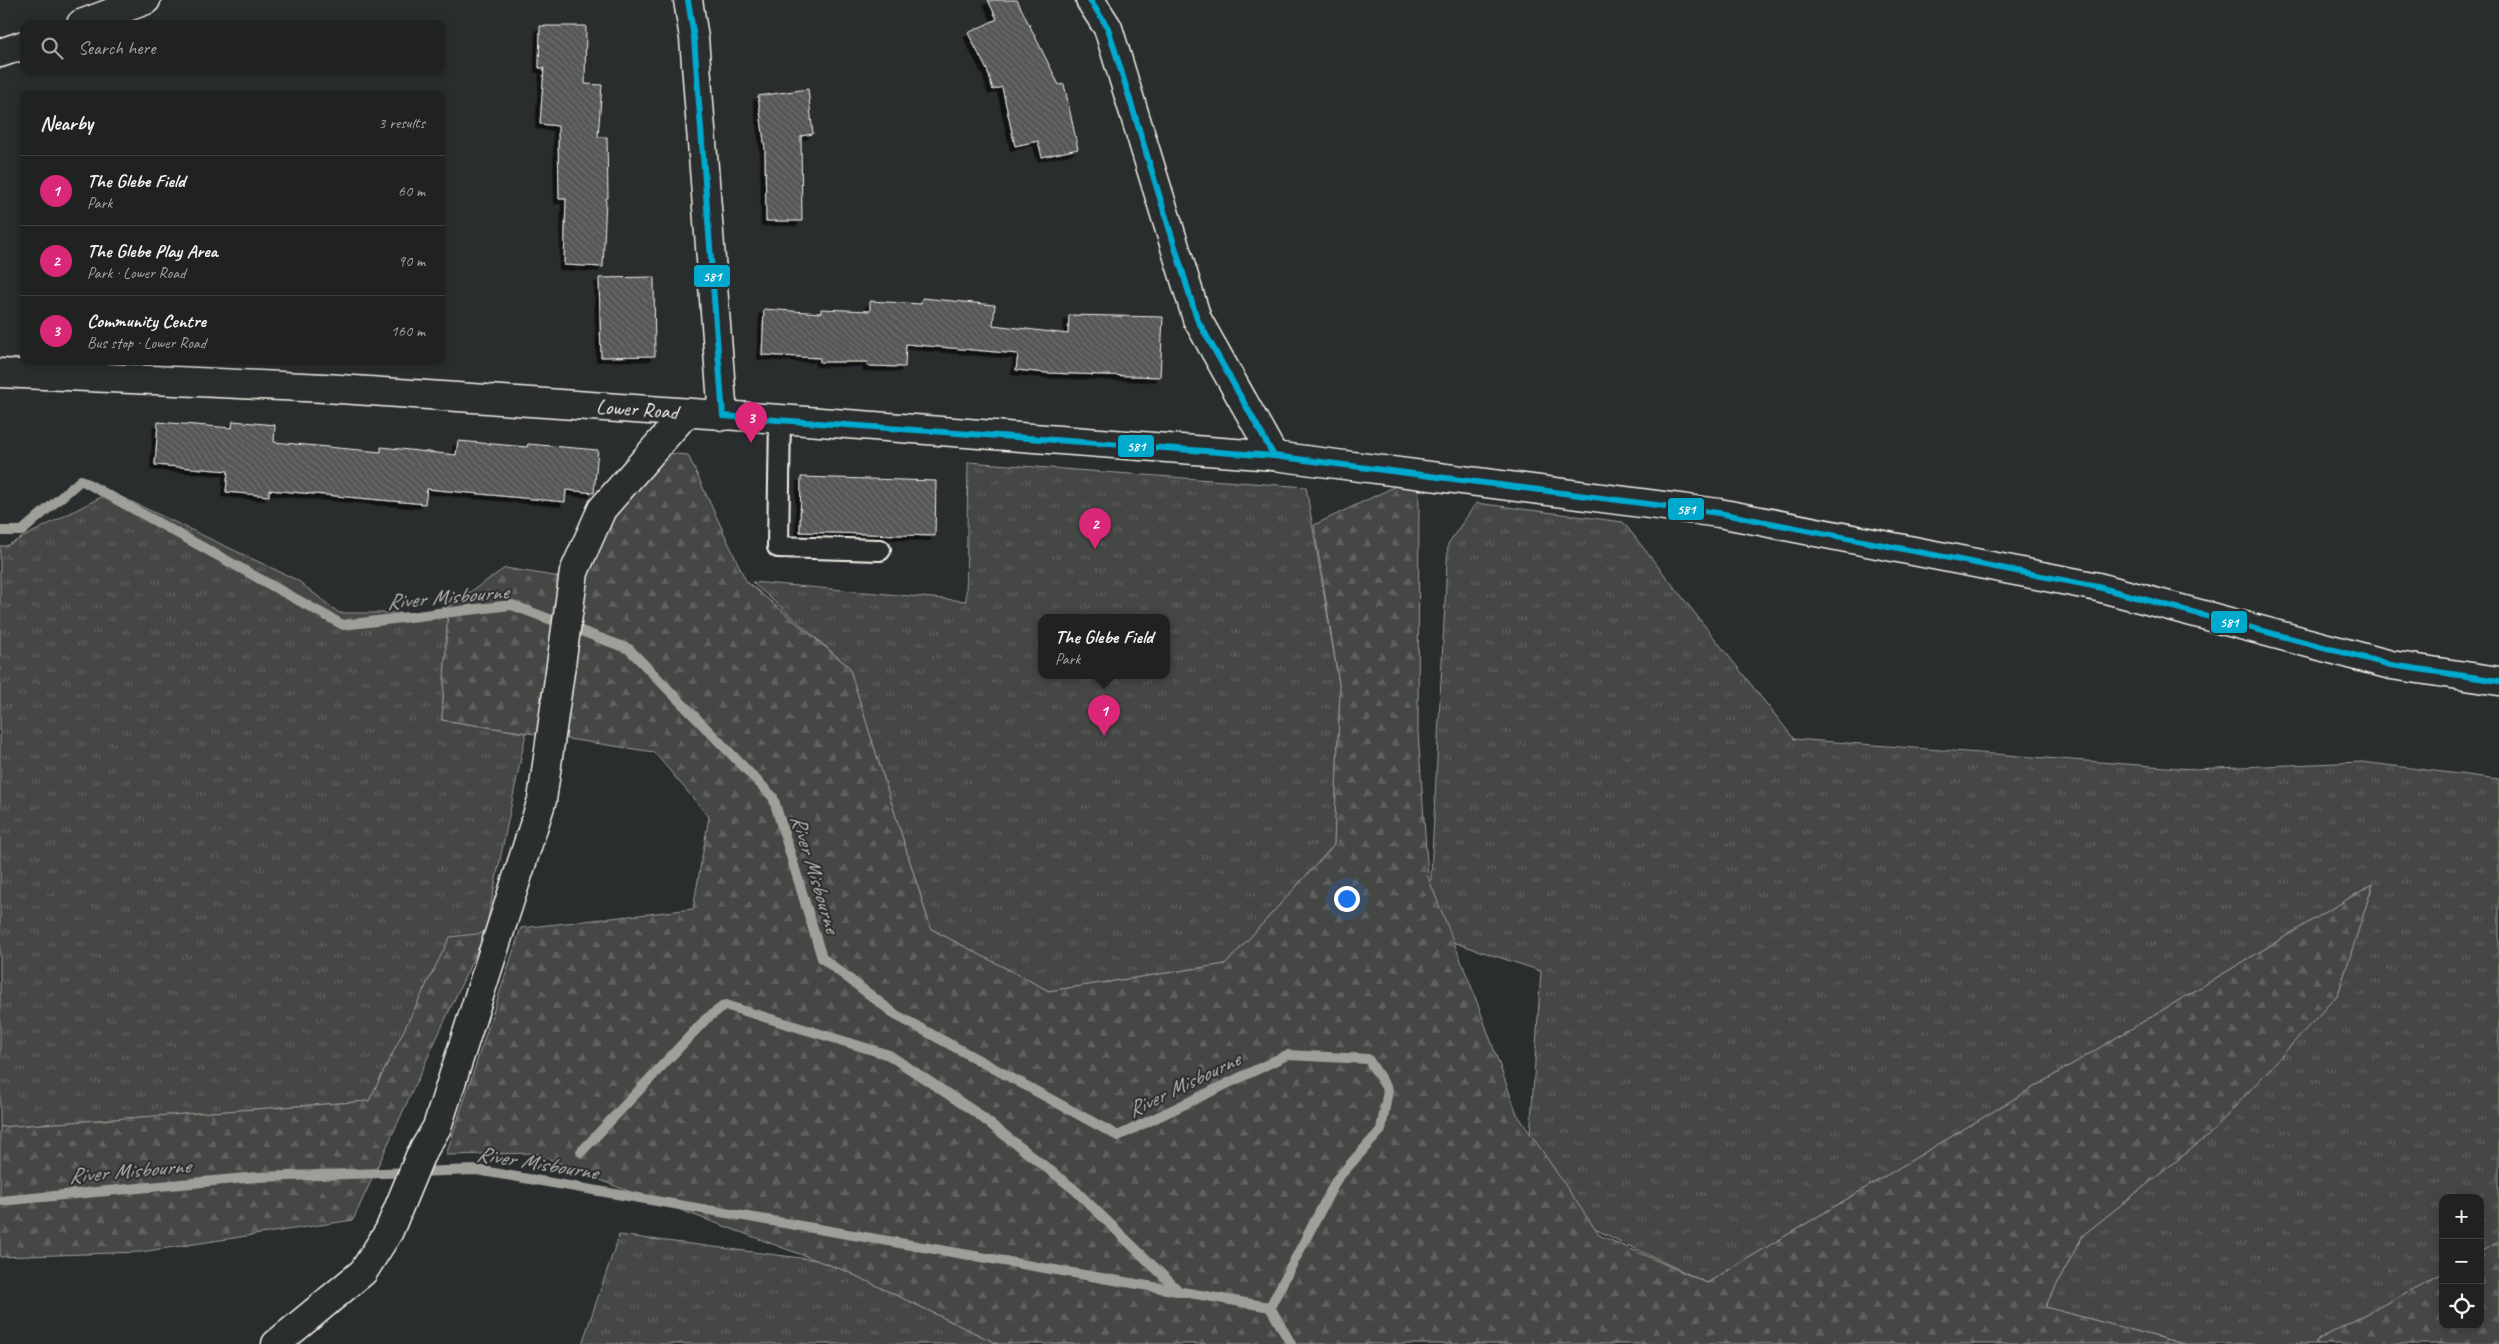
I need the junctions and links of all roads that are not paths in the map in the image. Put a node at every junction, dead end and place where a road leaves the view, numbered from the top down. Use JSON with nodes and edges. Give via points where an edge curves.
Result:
{"nodes":[{"id":1,"x":146,"y":0,"type":"edge"},
{"id":2,"x":688,"y":0,"type":"edge"},
{"id":3,"x":1090,"y":0,"type":"edge"},
{"id":4,"x":92,"y":20,"type":"edge"},
{"id":5,"x":20,"y":46,"type":"edge"},
{"id":6,"x":0,"y":53,"type":"edge"},
{"id":7,"x":0,"y":373,"type":"edge"},
{"id":8,"x":686,"y":413,"type":"junction"},
{"id":9,"x":723,"y":416,"type":"junction"},
{"id":10,"x":780,"y":419,"type":"junction"},
{"id":11,"x":1274,"y":456,"type":"junction"},
{"id":12,"x":880,"y":550,"type":"dead end"},
{"id":13,"x":2499,"y":681,"type":"edge"},
{"id":14,"x":276,"y":1344,"type":"edge"}],
"edges":[{"from":1,"to":4,"type":"street"},
{"from":2,"to":9,"type":"street","via":[[694,38]]},
{"from":3,"to":11,"type":"street","via":[[1108,28],[1198,319]]},
{"from":5,"to":6,"type":"street"},
{"from":7,"to":8,"type":"street","name":"Lower Road","via":[[325,388]]},
{"from":8,"to":9,"type":"street","name":"Lower Road"},
{"from":8,"to":14,"type":"street","via":[[602,509],[574,572],[542,800],[437,1127],[420,1156],[390,1231],[364,1272]]},
{"from":9,"to":10,"type":"street","name":"Lower Road"},
{"from":10,"to":11,"type":"street","name":"Lower Road"},
{"from":10,"to":12,"type":"lane","via":[[778,547]]},
{"from":11,"to":13,"type":"street","name":"Lower Road","via":[[1719,513],[2098,587],[2391,665]]}]}
